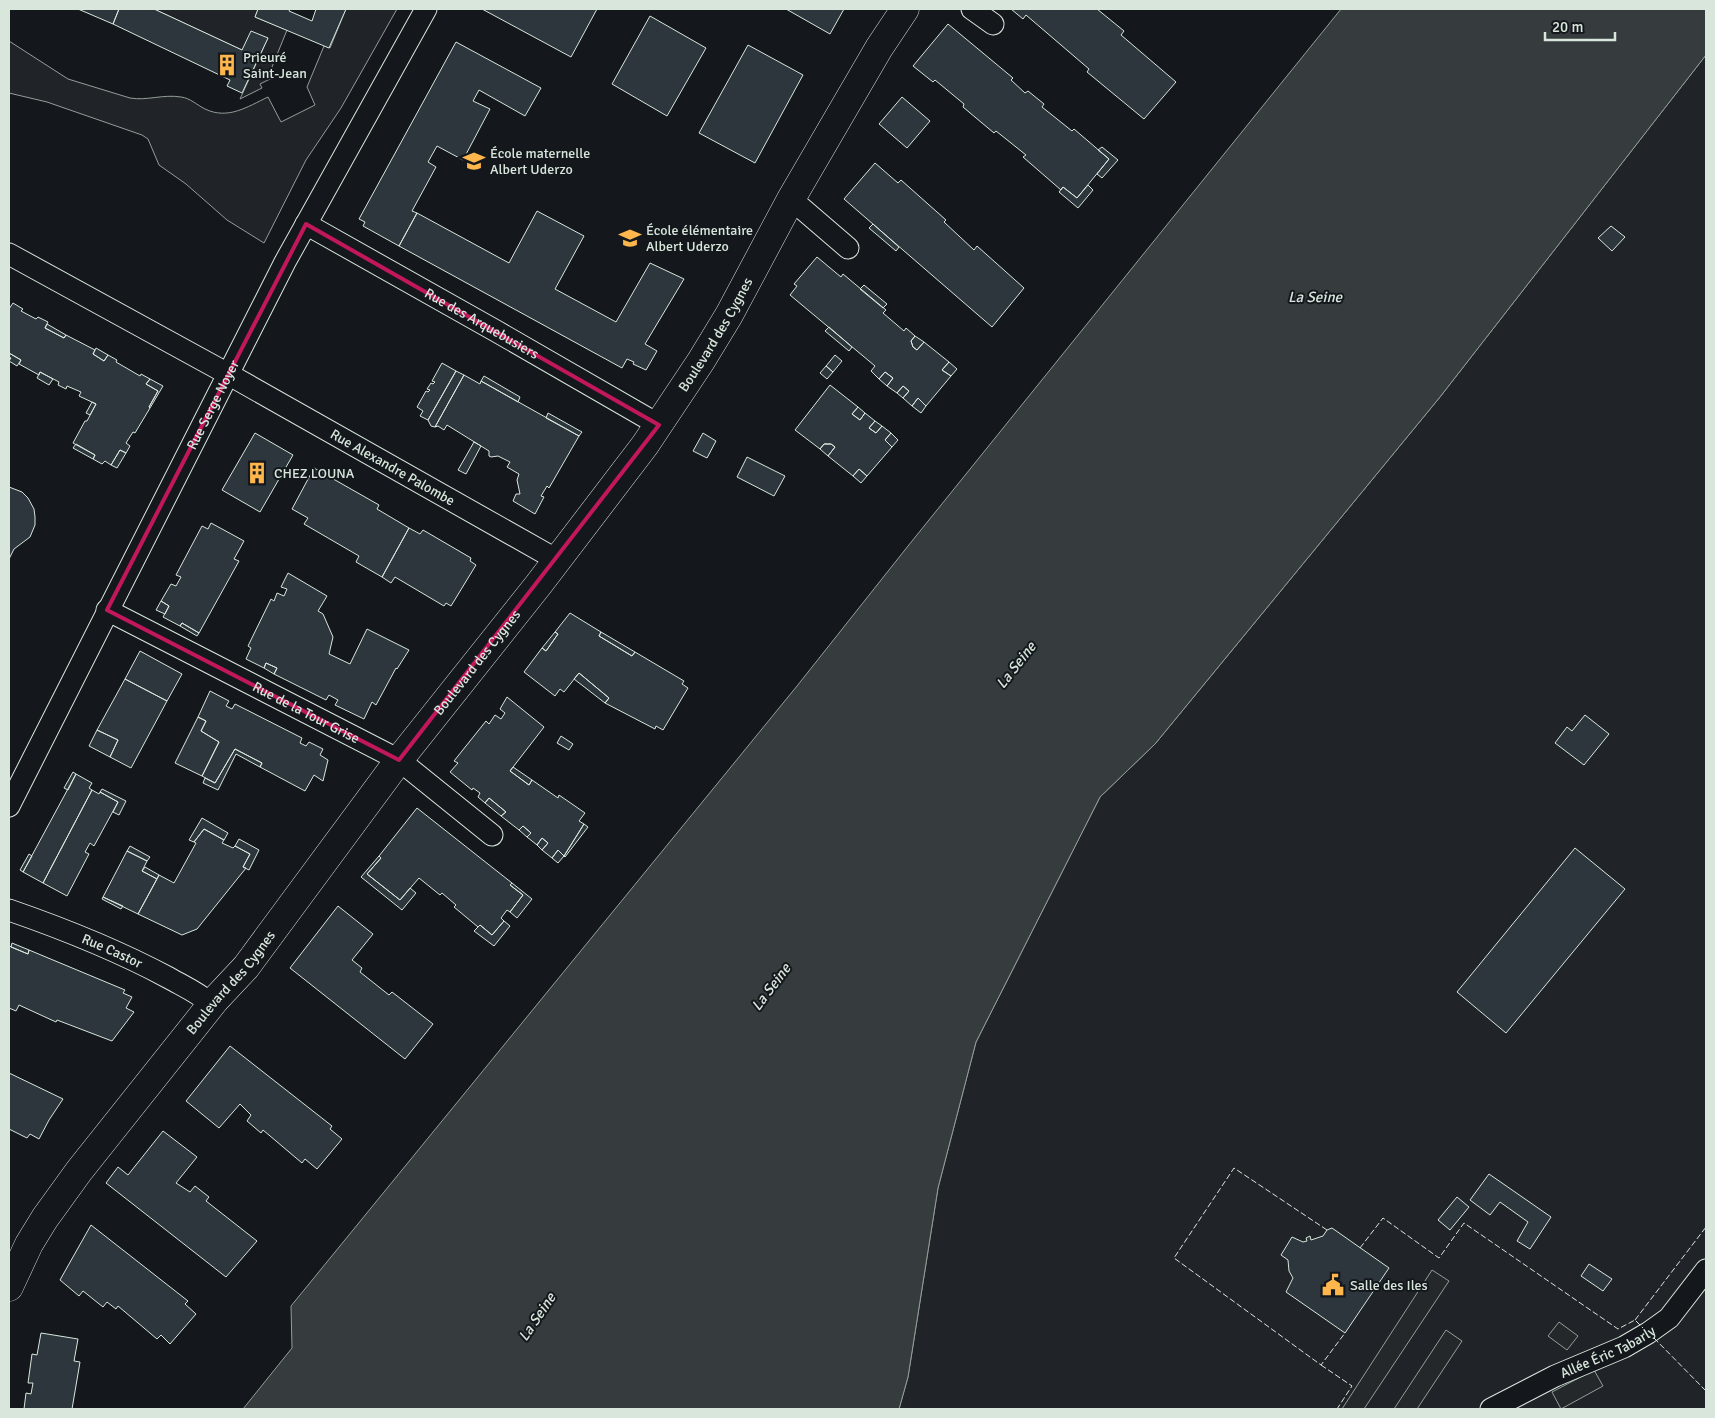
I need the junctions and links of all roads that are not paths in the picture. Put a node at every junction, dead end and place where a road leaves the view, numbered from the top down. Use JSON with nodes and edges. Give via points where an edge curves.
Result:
{"nodes":[{"id":1,"x":426,"y":9,"type":"edge"},
{"id":2,"x":905,"y":9,"type":"edge"},
{"id":3,"x":972,"y":9,"type":"edge"},
{"id":4,"x":993,"y":24,"type":"dead end"},
{"id":5,"x":791,"y":199,"type":"junction"},
{"id":6,"x":306,"y":224,"type":"junction"},
{"id":7,"x":848,"y":248,"type":"dead end"},
{"id":8,"x":9,"y":254,"type":"edge"},
{"id":9,"x":228,"y":374,"type":"junction"},
{"id":10,"x":659,"y":426,"type":"junction"},
{"id":11,"x":557,"y":560,"type":"junction"},
{"id":12,"x":107,"y":610,"type":"junction"},
{"id":13,"x":399,"y":760,"type":"junction"},
{"id":14,"x":9,"y":806,"type":"edge"},
{"id":15,"x":492,"y":835,"type":"dead end"},
{"id":16,"x":9,"y":910,"type":"edge"},
{"id":17,"x":212,"y":1004,"type":"junction"},
{"id":18,"x":1706,"y":1270,"type":"edge"},
{"id":19,"x":9,"y":1287,"type":"edge"},
{"id":20,"x":1491,"y":1409,"type":"edge"}],
"edges":[{"from":1,"to":6,"type":"street","name":"Rue Serge Noyer"},
{"from":2,"to":5,"type":"main road","name":"Boulevard des Cygnes"},
{"from":3,"to":4,"type":"street"},
{"from":5,"to":7,"type":"street"},
{"from":5,"to":10,"type":"main road","name":"Boulevard des Cygnes","via":[[729,315]]},
{"from":6,"to":9,"type":"street","name":"Rue Serge Noyer"},
{"from":6,"to":10,"type":"street","name":"Rue des Arquebusiers"},
{"from":8,"to":9,"type":"street","name":"Rue Alexandre Palombe"},
{"from":9,"to":11,"type":"street","name":"Rue Alexandre Palombe"},
{"from":9,"to":12,"type":"street","name":"Rue Serge Noyer"},
{"from":10,"to":11,"type":"main road","name":"Boulevard des Cygnes"},
{"from":11,"to":13,"type":"main road","name":"Boulevard des Cygnes"},
{"from":12,"to":13,"type":"street","name":"Rue de la Tour Grise"},
{"from":12,"to":14,"type":"street","name":"Rue Serge Noyer"},
{"from":13,"to":15,"type":"street","name":"Rue de la Tour Grise"},
{"from":13,"to":17,"type":"main road","name":"Boulevard des Cygnes","via":[[246,967]]},
{"from":16,"to":17,"type":"street","name":"Rue Castor","via":[[96,942]]},
{"from":17,"to":19,"type":"main road","name":"Boulevard des Cygnes","via":[[66,1189],[29,1244]]},
{"from":18,"to":20,"type":"street","name":"Allée Éric Tabarly","via":[[1669,1318],[1648,1333]]}]}
